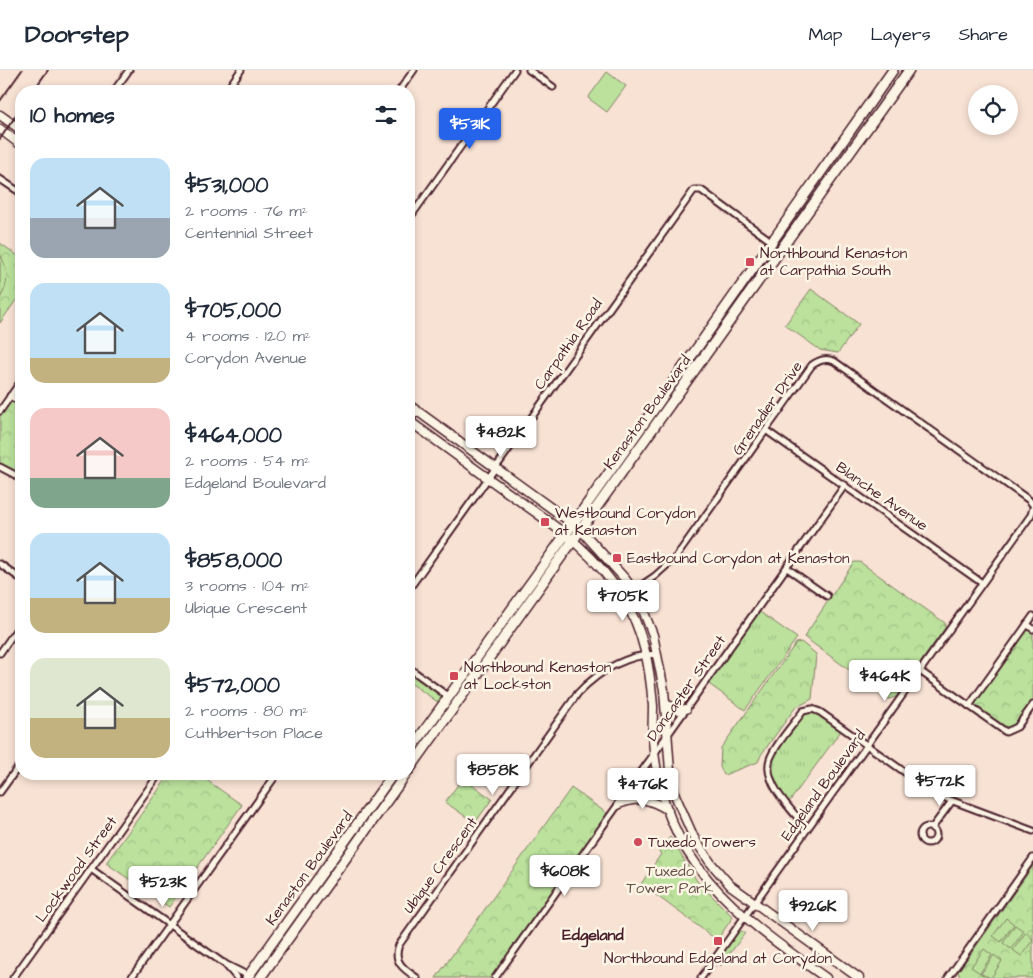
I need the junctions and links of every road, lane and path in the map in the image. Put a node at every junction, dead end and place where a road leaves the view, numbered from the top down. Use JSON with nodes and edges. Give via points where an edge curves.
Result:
{"nodes":[{"id":1,"x":130,"y":70,"type":"edge"},
{"id":2,"x":241,"y":70,"type":"edge"},
{"id":3,"x":414,"y":70,"type":"edge"},
{"id":4,"x":515,"y":70,"type":"edge"},
{"id":5,"x":529,"y":70,"type":"edge"},
{"id":6,"x":893,"y":70,"type":"edge"},
{"id":7,"x":909,"y":70,"type":"edge"},
{"id":8,"x":119,"y":85,"type":"edge"},
{"id":9,"x":230,"y":85,"type":"edge"},
{"id":10,"x":403,"y":85,"type":"edge"},
{"id":11,"x":553,"y":86,"type":"dead end"},
{"id":12,"x":0,"y":115,"type":"edge"},
{"id":13,"x":15,"y":126,"type":"edge"},
{"id":14,"x":0,"y":129,"type":"edge"},
{"id":15,"x":15,"y":140,"type":"edge"},
{"id":16,"x":0,"y":178,"type":"edge"},
{"id":17,"x":15,"y":189,"type":"edge"},
{"id":18,"x":415,"y":211,"type":"edge"},
{"id":19,"x":771,"y":241,"type":"junction"},
{"id":20,"x":15,"y":389,"type":"edge"},
{"id":21,"x":10,"y":396,"type":"junction"},
{"id":22,"x":15,"y":399,"type":"edge"},
{"id":23,"x":0,"y":410,"type":"edge"},
{"id":24,"x":417,"y":411,"type":"joint"},
{"id":25,"x":415,"y":414,"type":"edge"},
{"id":26,"x":415,"y":426,"type":"edge"},
{"id":27,"x":767,"y":431,"type":"junction"},
{"id":28,"x":0,"y":467,"type":"edge"},
{"id":29,"x":496,"y":468,"type":"junction"},
{"id":30,"x":15,"y":475,"type":"edge"},
{"id":31,"x":488,"y":478,"type":"junction"},
{"id":32,"x":846,"y":486,"type":"junction"},
{"id":33,"x":1033,"y":507,"type":"edge"},
{"id":34,"x":577,"y":527,"type":"junction"},
{"id":35,"x":570,"y":537,"type":"junction"},
{"id":36,"x":0,"y":564,"type":"edge"},
{"id":37,"x":787,"y":568,"type":"junction"},
{"id":38,"x":15,"y":575,"type":"edge"},
{"id":39,"x":415,"y":581,"type":"edge"},
{"id":40,"x":982,"y":583,"type":"junction"},
{"id":41,"x":634,"y":591,"type":"junction"},
{"id":42,"x":827,"y":596,"type":"dead end"},
{"id":43,"x":624,"y":598,"type":"junction"},
{"id":44,"x":1033,"y":616,"type":"edge"},
{"id":45,"x":1027,"y":624,"type":"junction"},
{"id":46,"x":1033,"y":629,"type":"edge"},
{"id":47,"x":15,"y":632,"type":"edge"},
{"id":48,"x":0,"y":653,"type":"edge"},
{"id":49,"x":646,"y":654,"type":"junction"},
{"id":50,"x":657,"y":654,"type":"junction"},
{"id":51,"x":920,"y":671,"type":"junction"},
{"id":52,"x":415,"y":672,"type":"edge"},
{"id":53,"x":448,"y":696,"type":"junction"},
{"id":54,"x":666,"y":704,"type":"junction"},
{"id":55,"x":1033,"y":705,"type":"edge"},
{"id":56,"x":969,"y":706,"type":"junction"},
{"id":57,"x":686,"y":709,"type":"junction"},
{"id":58,"x":653,"y":715,"type":"junction"},
{"id":59,"x":666,"y":715,"type":"junction"},
{"id":60,"x":667,"y":736,"type":"junction"},
{"id":61,"x":415,"y":743,"type":"edge"},
{"id":62,"x":868,"y":745,"type":"junction"},
{"id":63,"x":654,"y":755,"type":"junction"},
{"id":64,"x":415,"y":761,"type":"edge"},
{"id":65,"x":15,"y":771,"type":"edge"},
{"id":66,"x":671,"y":773,"type":"junction"},
{"id":67,"x":658,"y":776,"type":"junction"},
{"id":68,"x":155,"y":780,"type":"edge"},
{"id":69,"x":273,"y":780,"type":"edge"},
{"id":70,"x":389,"y":780,"type":"edge"},
{"id":71,"x":402,"y":780,"type":"edge"},
{"id":72,"x":0,"y":792,"type":"edge"},
{"id":73,"x":952,"y":801,"type":"junction"},
{"id":74,"x":619,"y":804,"type":"junction"},
{"id":75,"x":668,"y":810,"type":"junction"},
{"id":76,"x":807,"y":828,"type":"junction"},
{"id":77,"x":932,"y":828,"type":"dead end"},
{"id":78,"x":1033,"y":831,"type":"edge"},
{"id":79,"x":1033,"y":858,"type":"edge"},
{"id":80,"x":91,"y":869,"type":"junction"},
{"id":81,"x":754,"y":904,"type":"junction"},
{"id":82,"x":744,"y":917,"type":"junction"},
{"id":83,"x":169,"y":925,"type":"junction"},
{"id":84,"x":223,"y":963,"type":"junction"},
{"id":85,"x":249,"y":977,"type":"edge"},
{"id":86,"x":13,"y":978,"type":"edge"},
{"id":87,"x":131,"y":978,"type":"edge"},
{"id":88,"x":237,"y":978,"type":"edge"},
{"id":89,"x":260,"y":978,"type":"edge"},
{"id":90,"x":417,"y":978,"type":"edge"},
{"id":91,"x":495,"y":978,"type":"edge"},
{"id":92,"x":701,"y":978,"type":"edge"},
{"id":93,"x":826,"y":978,"type":"edge"},
{"id":94,"x":859,"y":978,"type":"edge"},
{"id":95,"x":948,"y":978,"type":"edge"}],
"edges":[{"from":1,"to":8,"type":"street"},
{"from":2,"to":9,"type":"street"},
{"from":3,"to":10,"type":"street"},
{"from":4,"to":18,"type":"street"},
{"from":5,"to":11,"type":"street"},
{"from":6,"to":19,"type":"main road","name":"Kenaston Boulevard"},
{"from":7,"to":34,"type":"main road","name":"Kenaston Boulevard"},
{"from":12,"to":13,"type":"main road"},
{"from":14,"to":15,"type":"main road"},
{"from":16,"to":17,"type":"street"},
{"from":19,"to":29,"type":"street","name":"Carpathia Road","via":[[701,190],[694,190]]},
{"from":19,"to":34,"type":"main road","name":"Kenaston Boulevard"},
{"from":20,"to":21,"type":"street"},
{"from":21,"to":22,"type":"street"},
{"from":21,"to":23,"type":"street"},
{"from":24,"to":25,"type":"street"},
{"from":24,"to":29,"type":"main road"},
{"from":26,"to":31,"type":"main road"},
{"from":27,"to":32,"type":"street","name":"Blanche Avenue"},
{"from":27,"to":33,"type":"street","name":"Grenadier Drive","via":[[812,366],[818,360],[834,361],[1029,500]]},
{"from":27,"to":41,"type":"street","name":"Grenadier Drive","via":[[676,557]]},
{"from":28,"to":30,"type":"street"},
{"from":29,"to":31,"type":"street","name":"Carpathia Road"},
{"from":29,"to":34,"type":"main road"},
{"from":31,"to":35,"type":"main road"},
{"from":31,"to":39,"type":"street","name":"Carpathia Road"},
{"from":32,"to":37,"type":"street","name":"Doncaster Street"},
{"from":32,"to":40,"type":"street","name":"Blanche Avenue"},
{"from":33,"to":40,"type":"street","name":"Edgeland Boulevard"},
{"from":34,"to":35,"type":"main road","name":"Kenaston Boulevard"},
{"from":34,"to":41,"type":"main road","via":[[599,547]]},
{"from":35,"to":43,"type":"main road","via":[[593,557]]},
{"from":35,"to":53,"type":"main road","name":"Kenaston Boulevard"},
{"from":35,"to":64,"type":"main road","name":"Kenaston Boulevard"},
{"from":36,"to":38,"type":"street"},
{"from":37,"to":42,"type":"street"},
{"from":37,"to":57,"type":"street","name":"Doncaster Street"},
{"from":40,"to":51,"type":"street","name":"Edgeland Boulevard"},
{"from":41,"to":43,"type":"street","name":"Grenadier Drive"},
{"from":41,"to":50,"type":"main road","via":[[653,635]]},
{"from":43,"to":49,"type":"main road"},
{"from":44,"to":45,"type":"street"},
{"from":45,"to":46,"type":"street"},
{"from":45,"to":56,"type":"street"},
{"from":47,"to":48,"type":"street"},
{"from":49,"to":50,"type":"street","name":"Ubique Crescent"},
{"from":49,"to":58,"type":"main road"},
{"from":49,"to":90,"type":"street","name":"Ubique Crescent","via":[[601,672],[578,693],[412,926],[399,945],[397,957],[403,968]]},
{"from":50,"to":54,"type":"main road"},
{"from":51,"to":56,"type":"street"},
{"from":51,"to":62,"type":"street","name":"Edgeland Boulevard"},
{"from":52,"to":53,"type":"street"},
{"from":53,"to":61,"type":"main road","name":"Kenaston Boulevard"},
{"from":54,"to":57,"type":"main road","via":[[678,710]]},
{"from":54,"to":59,"type":"main road"},
{"from":55,"to":56,"type":"street","via":[[1017,727],[1006,732]]},
{"from":57,"to":60,"type":"street","name":"Doncaster Street"},
{"from":58,"to":59,"type":"main road"},
{"from":58,"to":63,"type":"main road"},
{"from":59,"to":60,"type":"main road"},
{"from":60,"to":63,"type":"street","name":"Doncaster Street"},
{"from":60,"to":66,"type":"main road"},
{"from":62,"to":73,"type":"street","via":[[937,795]]},
{"from":62,"to":76,"type":"street","name":"Edgeland Boulevard"},
{"from":62,"to":76,"type":"street","via":[[820,712],[812,709],[803,711],[770,757],[768,766],[782,799]]},
{"from":63,"to":67,"type":"main road"},
{"from":63,"to":74,"type":"street","name":"Doncaster Street"},
{"from":65,"to":72,"type":"street"},
{"from":66,"to":67,"type":"main road"},
{"from":66,"to":81,"type":"main road","via":[[676,795],[694,838],[730,886]]},
{"from":67,"to":75,"type":"main road"},
{"from":68,"to":80,"type":"street","name":"Lockwood Street"},
{"from":69,"to":83,"type":"street"},
{"from":70,"to":85,"type":"main road","name":"Kenaston Boulevard"},
{"from":71,"to":89,"type":"main road","name":"Kenaston Boulevard"},
{"from":73,"to":77,"type":"street"},
{"from":73,"to":78,"type":"street"},
{"from":74,"to":75,"type":"main road","via":[[642,798]]},
{"from":74,"to":91,"type":"street","name":"Doncaster Street"},
{"from":75,"to":82,"type":"main road","via":[[682,844],[699,871]]},
{"from":76,"to":81,"type":"street","name":"Edgeland Boulevard"},
{"from":79,"to":95,"type":"street"},
{"from":80,"to":83,"type":"street"},
{"from":80,"to":86,"type":"street","name":"Lockwood Street"},
{"from":81,"to":82,"type":"street","name":"Edgeland Boulevard"},
{"from":81,"to":94,"type":"main road"},
{"from":82,"to":92,"type":"street","name":"Edgeland Boulevard"},
{"from":82,"to":93,"type":"main road"},
{"from":83,"to":84,"type":"street"},
{"from":83,"to":87,"type":"street"},
{"from":84,"to":85,"type":"street"},
{"from":84,"to":88,"type":"street"}]}
